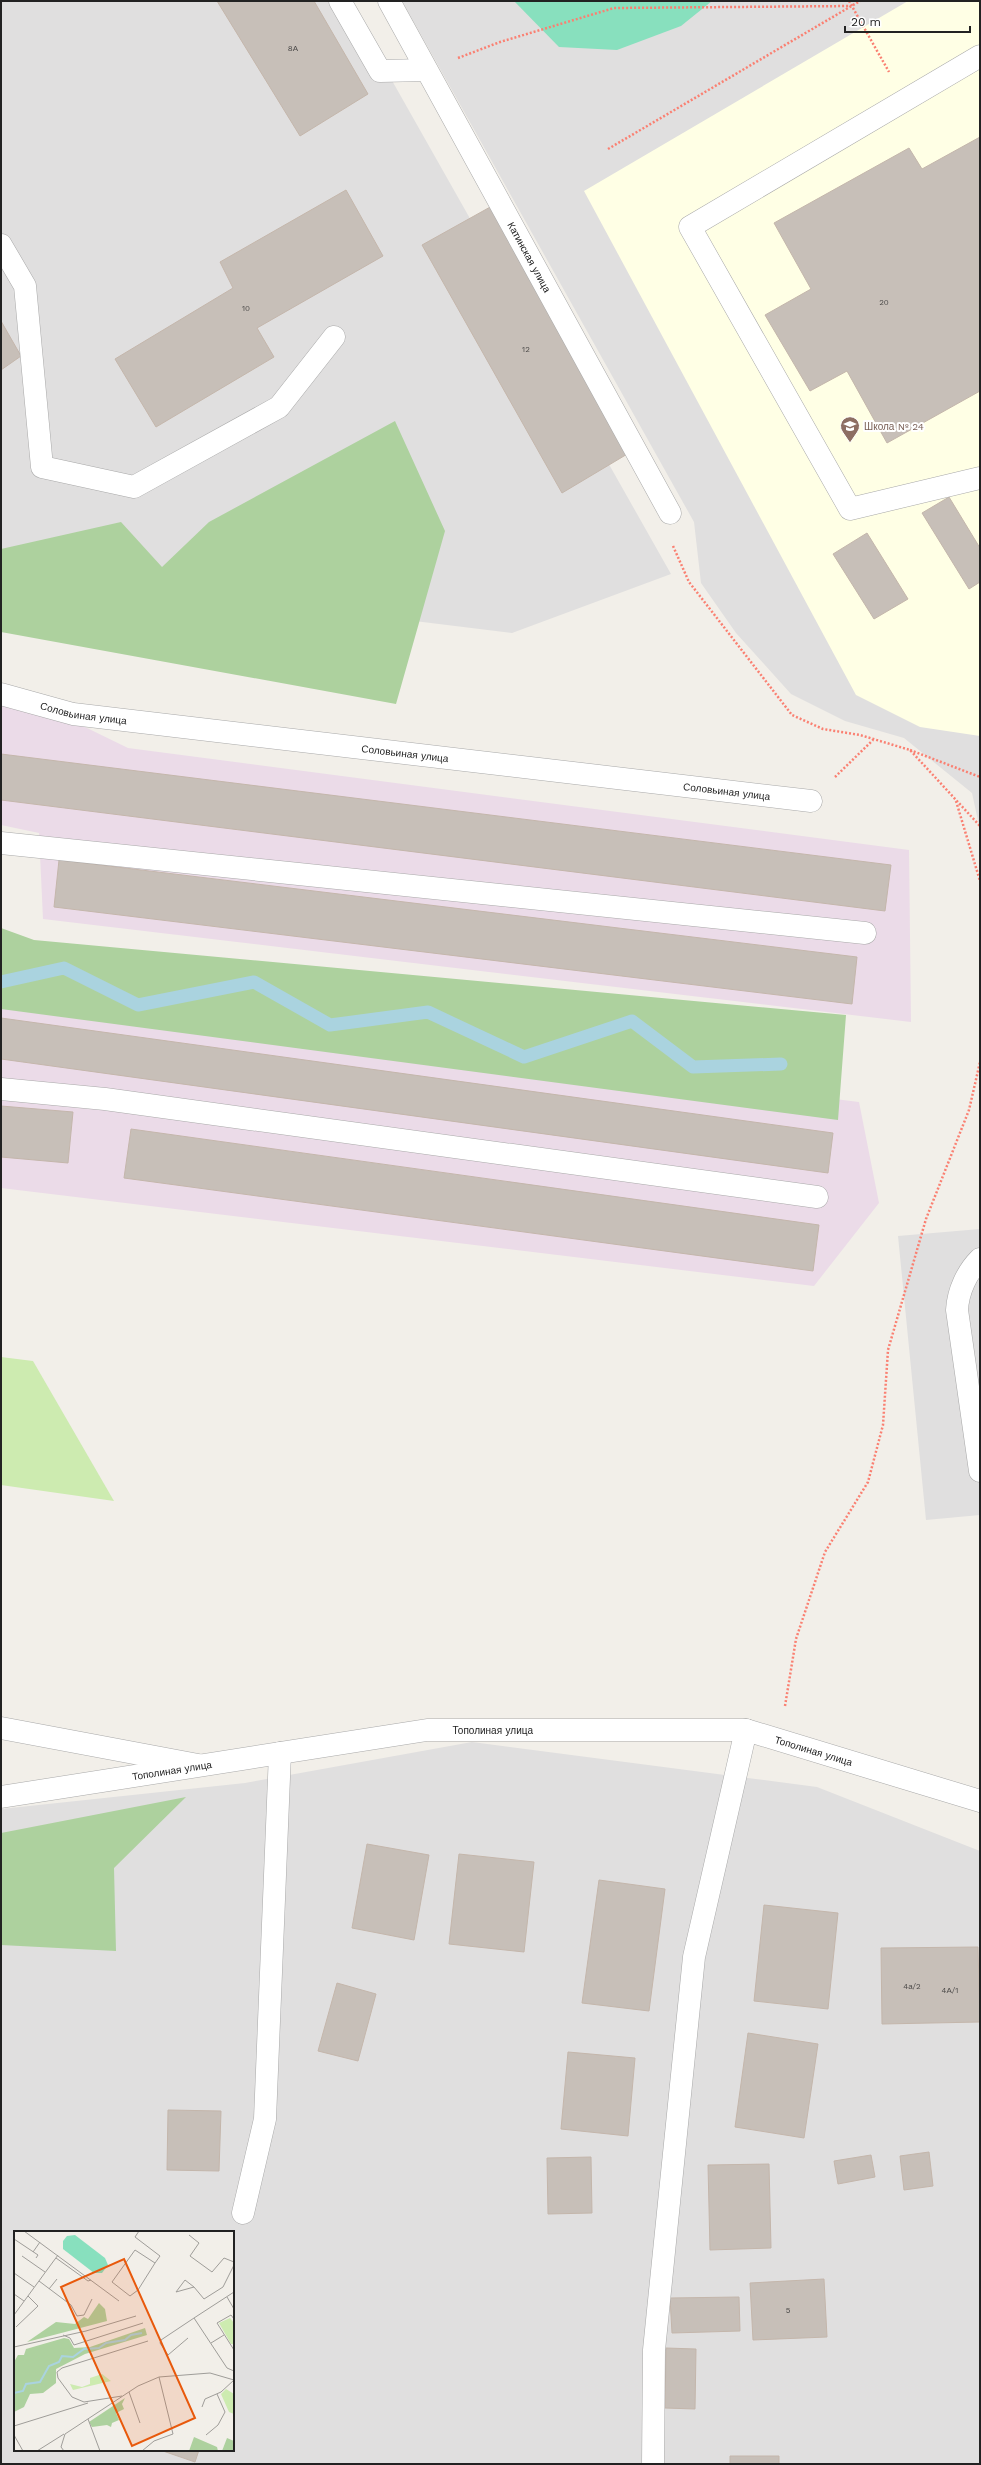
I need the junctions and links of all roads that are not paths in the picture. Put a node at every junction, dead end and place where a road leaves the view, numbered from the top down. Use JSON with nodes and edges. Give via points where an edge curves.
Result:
{"nodes":[{"id":1,"x":340,"y":1,"type":"edge"},
{"id":2,"x":389,"y":1,"type":"edge"},
{"id":3,"x":980,"y":56,"type":"edge"},
{"id":4,"x":426,"y":70,"type":"junction"},
{"id":5,"x":1,"y":245,"type":"edge"},
{"id":6,"x":334,"y":337,"type":"dead end"},
{"id":7,"x":980,"y":478,"type":"edge"},
{"id":8,"x":670,"y":512,"type":"dead end"},
{"id":9,"x":1,"y":694,"type":"edge"},
{"id":10,"x":810,"y":801,"type":"road end"},
{"id":11,"x":1,"y":843,"type":"edge"},
{"id":12,"x":865,"y":933,"type":"dead end"},
{"id":13,"x":1,"y":1089,"type":"edge"},
{"id":14,"x":816,"y":1197,"type":"dead end"},
{"id":15,"x":980,"y":1259,"type":"edge"},
{"id":16,"x":980,"y":1471,"type":"edge"},
{"id":17,"x":1,"y":1728,"type":"edge"},
{"id":18,"x":746,"y":1730,"type":"junction"},
{"id":19,"x":280,"y":1753,"type":"junction"},
{"id":20,"x":202,"y":1766,"type":"junction"},
{"id":21,"x":1,"y":1797,"type":"edge"},
{"id":22,"x":980,"y":1800,"type":"edge"},
{"id":23,"x":243,"y":2213,"type":"dead end"},
{"id":24,"x":653,"y":2464,"type":"edge"}],
"edges":[{"from":1,"to":4,"type":"street","via":[[380,71]]},
{"from":2,"to":4,"type":"street","name":"Катинская улица"},
{"from":3,"to":7,"type":"street","via":[[690,227],[850,509]]},
{"from":4,"to":8,"type":"street","name":"Катинская улица"},
{"from":5,"to":6,"type":"street","via":[[25,286],[42,467],[134,487],[279,407]]},
{"from":9,"to":10,"type":"street","name":"Соловьиная улица","via":[[73,714]]},
{"from":11,"to":12,"type":"street"},
{"from":13,"to":14,"type":"street","via":[[113,1100]]},
{"from":15,"to":16,"type":"street","via":[[962,1287],[957,1310]]},
{"from":17,"to":20,"type":"street"},
{"from":18,"to":19,"type":"street","name":"Тополиная улица","via":[[427,1730]]},
{"from":18,"to":22,"type":"street","name":"Тополиная улица"},
{"from":18,"to":24,"type":"street","via":[[694,1957],[654,2350]]},
{"from":19,"to":20,"type":"street","name":"Тополиная улица"},
{"from":19,"to":23,"type":"street","via":[[265,2119]]},
{"from":20,"to":21,"type":"street","name":"Тополиная улица"}]}
